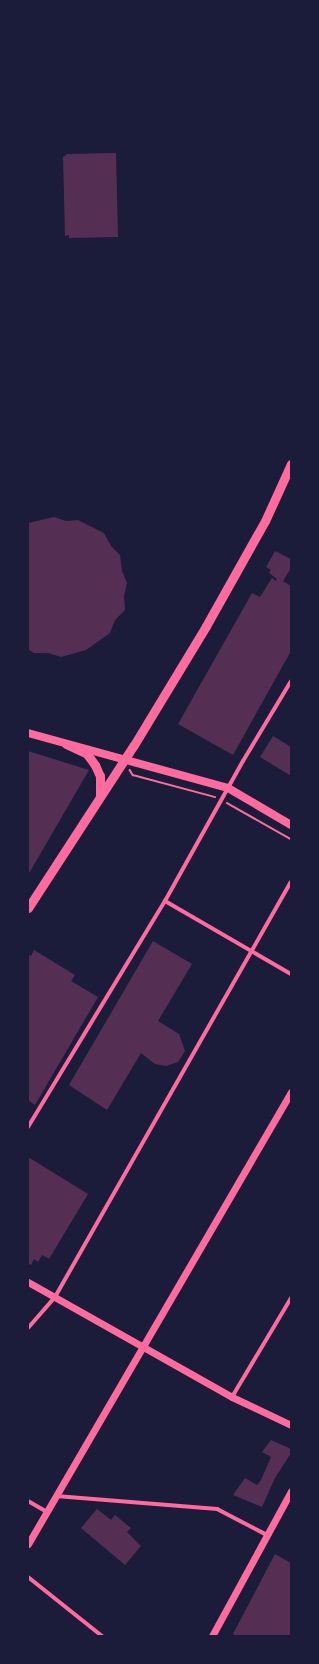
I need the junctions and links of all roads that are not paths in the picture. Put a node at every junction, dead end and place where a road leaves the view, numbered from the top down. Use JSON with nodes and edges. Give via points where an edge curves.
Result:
{"nodes":[{"id":1,"x":291,"y":464,"type":"edge"},
{"id":2,"x":291,"y":681,"type":"edge"},
{"id":3,"x":28,"y":733,"type":"edge"},
{"id":4,"x":66,"y":744,"type":"junction"},
{"id":5,"x":125,"y":760,"type":"junction"},
{"id":6,"x":228,"y":788,"type":"junction"},
{"id":7,"x":100,"y":797,"type":"junction"},
{"id":8,"x":291,"y":825,"type":"edge"},
{"id":9,"x":291,"y":882,"type":"edge"},
{"id":10,"x":31,"y":895,"type":"edge"},
{"id":11,"x":165,"y":901,"type":"junction"},
{"id":12,"x":28,"y":908,"type":"edge"},
{"id":13,"x":253,"y":951,"type":"junction"},
{"id":14,"x":291,"y":974,"type":"edge"},
{"id":15,"x":291,"y":1092,"type":"edge"},
{"id":16,"x":29,"y":1124,"type":"edge"},
{"id":17,"x":28,"y":1282,"type":"edge"},
{"id":18,"x":55,"y":1298,"type":"junction"},
{"id":19,"x":291,"y":1298,"type":"edge"},
{"id":20,"x":28,"y":1328,"type":"edge"},
{"id":21,"x":142,"y":1345,"type":"junction"},
{"id":22,"x":232,"y":1397,"type":"junction"},
{"id":23,"x":291,"y":1425,"type":"edge"},
{"id":24,"x":291,"y":1491,"type":"edge"},
{"id":25,"x":56,"y":1496,"type":"junction"},
{"id":26,"x":28,"y":1501,"type":"edge"},
{"id":27,"x":47,"y":1512,"type":"junction"},
{"id":28,"x":267,"y":1535,"type":"junction"},
{"id":29,"x":28,"y":1544,"type":"edge"},
{"id":30,"x":28,"y":1577,"type":"edge"},
{"id":31,"x":102,"y":1636,"type":"edge"},
{"id":32,"x":212,"y":1636,"type":"edge"}],
"edges":[{"from":1,"to":5,"type":"main road","via":[[265,521],[238,570]]},
{"from":2,"to":6,"type":"street"},
{"from":3,"to":4,"type":"main road"},
{"from":4,"to":5,"type":"main road"},
{"from":4,"to":7,"type":"main road","via":[[87,754],[95,765],[100,776]]},
{"from":5,"to":6,"type":"main road"},
{"from":5,"to":7,"type":"main road"},
{"from":6,"to":8,"type":"main road"},
{"from":6,"to":11,"type":"street"},
{"from":7,"to":10,"type":"main road"},
{"from":9,"to":13,"type":"street"},
{"from":10,"to":12,"type":"main road"},
{"from":11,"to":13,"type":"street"},
{"from":11,"to":16,"type":"street"},
{"from":13,"to":14,"type":"street"},
{"from":13,"to":18,"type":"street"},
{"from":15,"to":21,"type":"street"},
{"from":17,"to":18,"type":"street"},
{"from":18,"to":20,"type":"street"},
{"from":18,"to":21,"type":"street"},
{"from":19,"to":22,"type":"street"},
{"from":21,"to":22,"type":"street"},
{"from":21,"to":25,"type":"street"},
{"from":22,"to":23,"type":"street"},
{"from":24,"to":28,"type":"street"},
{"from":25,"to":27,"type":"street"},
{"from":25,"to":28,"type":"street","via":[[217,1509]]},
{"from":26,"to":27,"type":"street"},
{"from":27,"to":29,"type":"street"},
{"from":28,"to":32,"type":"street"},
{"from":30,"to":31,"type":"street"}]}
